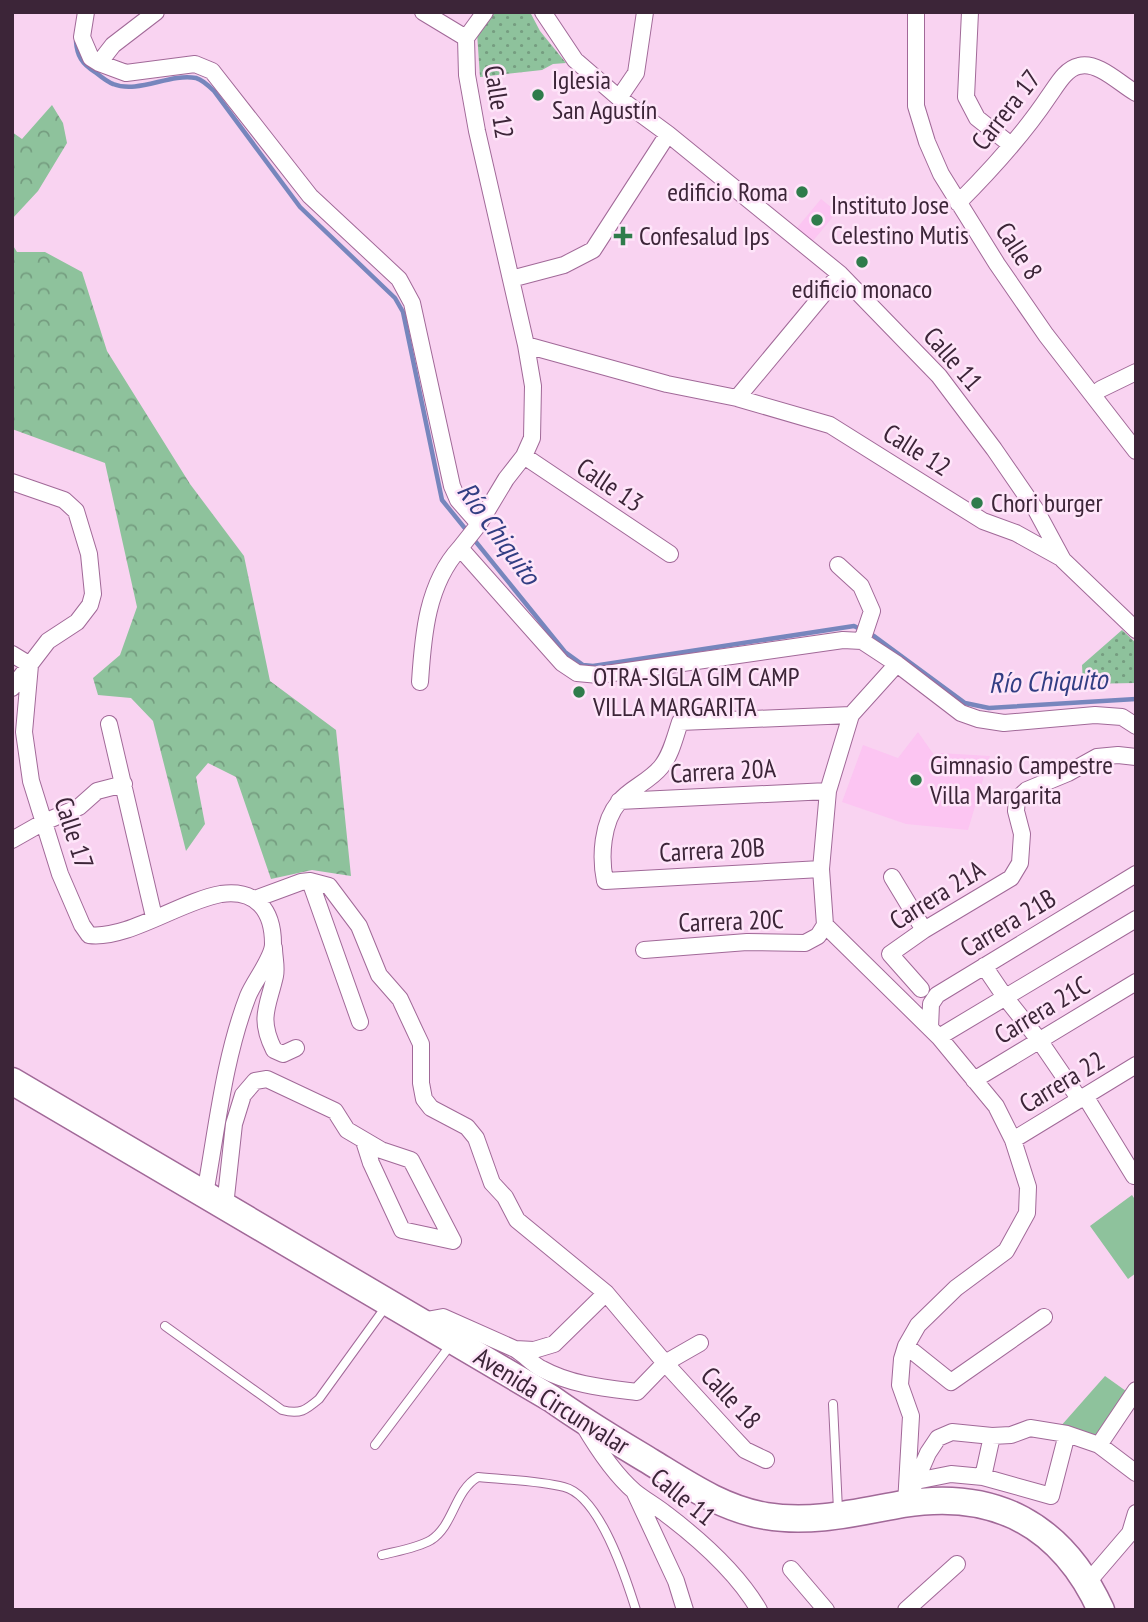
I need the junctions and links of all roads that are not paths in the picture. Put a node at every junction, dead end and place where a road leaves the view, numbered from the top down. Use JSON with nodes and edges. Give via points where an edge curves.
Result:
{"nodes":[{"id":1,"x":86,"y":12,"type":"edge"},
{"id":2,"x":156,"y":12,"type":"edge"},
{"id":3,"x":423,"y":12,"type":"edge"},
{"id":4,"x":485,"y":12,"type":"edge"},
{"id":5,"x":543,"y":12,"type":"edge"},
{"id":6,"x":550,"y":12,"type":"edge"},
{"id":7,"x":645,"y":12,"type":"edge"},
{"id":8,"x":916,"y":12,"type":"edge"},
{"id":9,"x":970,"y":12,"type":"edge"},
{"id":10,"x":557,"y":35,"type":"junction"},
{"id":11,"x":466,"y":38,"type":"junction"},
{"id":12,"x":99,"y":63,"type":"junction"},
{"id":13,"x":1136,"y":93,"type":"edge"},
{"id":14,"x":619,"y":98,"type":"junction"},
{"id":15,"x":668,"y":134,"type":"junction"},
{"id":16,"x":1011,"y":145,"type":"junction"},
{"id":17,"x":958,"y":203,"type":"junction"},
{"id":18,"x":840,"y":274,"type":"junction"},
{"id":19,"x":511,"y":279,"type":"junction"},
{"id":20,"x":526,"y":345,"type":"junction"},
{"id":21,"x":1136,"y":372,"type":"edge"},
{"id":22,"x":1101,"y":389,"type":"dead end"},
{"id":23,"x":737,"y":398,"type":"junction"},
{"id":24,"x":1136,"y":451,"type":"edge"},
{"id":25,"x":524,"y":456,"type":"junction"},
{"id":26,"x":12,"y":482,"type":"edge"},
{"id":27,"x":470,"y":536,"type":"junction"},
{"id":28,"x":670,"y":554,"type":"dead end"},
{"id":29,"x":1063,"y":560,"type":"junction"},
{"id":30,"x":838,"y":565,"type":"dead end"},
{"id":31,"x":1136,"y":630,"type":"edge"},
{"id":32,"x":863,"y":639,"type":"junction"},
{"id":33,"x":12,"y":654,"type":"edge"},
{"id":34,"x":897,"y":664,"type":"junction"},
{"id":35,"x":30,"y":665,"type":"junction"},
{"id":36,"x":420,"y":682,"type":"dead end"},
{"id":37,"x":12,"y":688,"type":"edge"},
{"id":38,"x":851,"y":715,"type":"junction"},
{"id":39,"x":109,"y":724,"type":"dead end"},
{"id":40,"x":1136,"y":726,"type":"edge"},
{"id":41,"x":12,"y":749,"type":"edge"},
{"id":42,"x":1136,"y":757,"type":"edge"},
{"id":43,"x":28,"y":763,"type":"junction"},
{"id":44,"x":124,"y":784,"type":"junction"},
{"id":45,"x":828,"y":791,"type":"junction"},
{"id":46,"x":619,"y":801,"type":"junction"},
{"id":47,"x":42,"y":822,"type":"junction"},
{"id":48,"x":12,"y":840,"type":"edge"},
{"id":49,"x":821,"y":869,"type":"junction"},
{"id":50,"x":1136,"y":874,"type":"edge"},
{"id":51,"x":891,"y":877,"type":"dead end"},
{"id":52,"x":310,"y":881,"type":"junction"},
{"id":53,"x":255,"y":899,"type":"junction"},
{"id":54,"x":154,"y":917,"type":"junction"},
{"id":55,"x":1136,"y":919,"type":"edge"},
{"id":56,"x":924,"y":930,"type":"junction"},
{"id":57,"x":822,"y":931,"type":"junction"},
{"id":58,"x":274,"y":948,"type":"junction"},
{"id":59,"x":644,"y":950,"type":"dead end"},
{"id":60,"x":984,"y":966,"type":"junction"},
{"id":61,"x":1136,"y":982,"type":"edge"},
{"id":62,"x":921,"y":989,"type":"dead end"},
{"id":63,"x":1005,"y":998,"type":"junction"},
{"id":64,"x":360,"y":1022,"type":"dead end"},
{"id":65,"x":935,"y":1032,"type":"junction"},
{"id":66,"x":1039,"y":1040,"type":"junction"},
{"id":67,"x":296,"y":1048,"type":"dead end"},
{"id":68,"x":1136,"y":1065,"type":"edge"},
{"id":69,"x":974,"y":1080,"type":"junction"},
{"id":70,"x":12,"y":1081,"type":"edge"},
{"id":71,"x":1082,"y":1098,"type":"junction"},
{"id":72,"x":1013,"y":1140,"type":"junction"},
{"id":73,"x":364,"y":1141,"type":"junction"},
{"id":74,"x":1134,"y":1176,"type":"edge"},
{"id":75,"x":215,"y":1200,"type":"junction"},
{"id":76,"x":606,"y":1293,"type":"junction"},
{"id":77,"x":389,"y":1303,"type":"junction"},
{"id":78,"x":1044,"y":1317,"type":"dead end"},
{"id":79,"x":420,"y":1321,"type":"junction"},
{"id":80,"x":165,"y":1326,"type":"dead end"},
{"id":81,"x":453,"y":1340,"type":"junction"},
{"id":82,"x":700,"y":1343,"type":"dead end"},
{"id":83,"x":906,"y":1346,"type":"junction"},
{"id":84,"x":515,"y":1349,"type":"junction"},
{"id":85,"x":665,"y":1363,"type":"junction"},
{"id":86,"x":1136,"y":1390,"type":"edge"},
{"id":87,"x":833,"y":1404,"type":"dead end"},
{"id":88,"x":580,"y":1419,"type":"junction"},
{"id":89,"x":1067,"y":1434,"type":"junction"},
{"id":90,"x":992,"y":1436,"type":"junction"},
{"id":91,"x":374,"y":1445,"type":"dead end"},
{"id":92,"x":1099,"y":1445,"type":"junction"},
{"id":93,"x":766,"y":1460,"type":"dead end"},
{"id":94,"x":1136,"y":1473,"type":"edge"},
{"id":95,"x":983,"y":1477,"type":"junction"},
{"id":96,"x":634,"y":1491,"type":"junction"},
{"id":97,"x":911,"y":1492,"type":"junction"},
{"id":98,"x":1136,"y":1513,"type":"edge"},
{"id":99,"x":838,"y":1517,"type":"junction"},
{"id":100,"x":1133,"y":1530,"type":"edge"},
{"id":101,"x":382,"y":1555,"type":"dead end"},
{"id":102,"x":957,"y":1564,"type":"dead end"},
{"id":103,"x":792,"y":1569,"type":"dead end"},
{"id":104,"x":1088,"y":1582,"type":"junction"},
{"id":105,"x":753,"y":1606,"type":"edge"},
{"id":106,"x":635,"y":1610,"type":"edge"},
{"id":107,"x":685,"y":1610,"type":"edge"},
{"id":108,"x":826,"y":1610,"type":"edge"},
{"id":109,"x":906,"y":1610,"type":"edge"},
{"id":110,"x":1101,"y":1610,"type":"edge"}],
"edges":[{"from":1,"to":12,"type":"street","via":[[82,37],[91,58]]},
{"from":2,"to":12,"type":"street","via":[[113,45]]},
{"from":3,"to":11,"type":"street","name":"Calle 12"},
{"from":4,"to":11,"type":"street"},
{"from":5,"to":10,"type":"street","name":"Calle 11"},
{"from":6,"to":10,"type":"street"},
{"from":7,"to":14,"type":"street","via":[[636,73]]},
{"from":8,"to":17,"type":"street","name":"Calle 8","via":[[916,106]]},
{"from":9,"to":16,"type":"street","via":[[967,97],[978,118]]},
{"from":10,"to":14,"type":"street","name":"Calle 11","via":[[575,60]]},
{"from":11,"to":19,"type":"street","name":"Calle 12","via":[[477,131]]},
{"from":12,"to":27,"type":"street","via":[[126,73],[195,64],[212,71],[310,196],[399,279],[412,303],[452,486]]},
{"from":13,"to":16,"type":"street","name":"Carrera 17","via":[[1093,66],[1077,66],[1064,75]]},
{"from":14,"to":15,"type":"street","name":"Calle 11"},
{"from":15,"to":18,"type":"street","name":"Calle 11"},
{"from":15,"to":19,"type":"street","via":[[593,250],[564,265]]},
{"from":16,"to":17,"type":"street","name":"Carrera 17"},
{"from":17,"to":24,"type":"street","name":"Calle 8","via":[[1046,335]]},
{"from":18,"to":23,"type":"street"},
{"from":18,"to":29,"type":"street","name":"Calle 11","via":[[939,376],[1029,500]]},
{"from":19,"to":20,"type":"street","name":"Calle 12"},
{"from":20,"to":23,"type":"street","name":"Calle 12"},
{"from":20,"to":25,"type":"street","name":"Calle 12","via":[[533,425]]},
{"from":21,"to":22,"type":"street"},
{"from":23,"to":29,"type":"street","name":"Calle 12","via":[[830,425],[983,521],[1016,533]]},
{"from":25,"to":27,"type":"street"},
{"from":25,"to":28,"type":"street","name":"Calle 13"},
{"from":26,"to":35,"type":"street","via":[[64,500],[76,511],[92,577],[90,605],[77,622],[48,641]]},
{"from":27,"to":32,"type":"street","via":[[562,663],[578,674],[599,675]]},
{"from":27,"to":36,"type":"street","via":[[446,563],[433,596],[423,631]]},
{"from":29,"to":31,"type":"street","name":"Calle 11"},
{"from":30,"to":32,"type":"street","via":[[861,586],[872,611]]},
{"from":32,"to":34,"type":"street"},
{"from":33,"to":35,"type":"street"},
{"from":34,"to":38,"type":"street"},
{"from":34,"to":40,"type":"street","via":[[961,713],[978,719],[1004,723],[1095,715],[1122,717]]},
{"from":35,"to":37,"type":"street"},
{"from":35,"to":43,"type":"street","name":"Calle 17","via":[[24,732]]},
{"from":38,"to":45,"type":"street"},
{"from":38,"to":46,"type":"street","via":[[680,722],[662,766]]},
{"from":39,"to":44,"type":"street"},
{"from":41,"to":43,"type":"street"},
{"from":42,"to":56,"type":"street","name":"Carrera 21A","via":[[1097,757],[1027,790],[1017,799],[1020,863],[1011,878]]},
{"from":43,"to":47,"type":"street","name":"Calle 17"},
{"from":44,"to":47,"type":"street","via":[[97,792],[79,807]]},
{"from":44,"to":54,"type":"street"},
{"from":45,"to":46,"type":"street","name":"Carrera 20A"},
{"from":45,"to":49,"type":"street"},
{"from":46,"to":49,"type":"street","name":"Carrera 20B","via":[[603,844],[605,881]]},
{"from":47,"to":48,"type":"street"},
{"from":47,"to":54,"type":"street","name":"Calle 17","via":[[89,934],[100,936],[131,928]]},
{"from":49,"to":57,"type":"street"},
{"from":50,"to":60,"type":"street","name":"Carrera 21B"},
{"from":51,"to":56,"type":"street"},
{"from":52,"to":53,"type":"street"},
{"from":52,"to":64,"type":"street"},
{"from":52,"to":76,"type":"street","name":"Calle 18","via":[[329,886],[346,906],[379,975],[400,999],[421,1044],[424,1099],[476,1138],[492,1183],[517,1220]]},
{"from":53,"to":54,"type":"street","via":[[221,894]]},
{"from":53,"to":58,"type":"street","via":[[269,918]]},
{"from":55,"to":63,"type":"street"},
{"from":56,"to":62,"type":"street","name":"Carrera 21A","via":[[890,954]]},
{"from":57,"to":59,"type":"street","name":"Carrera 20C","via":[[805,943],[747,942]]},
{"from":57,"to":65,"type":"street"},
{"from":58,"to":67,"type":"street","via":[[276,973],[267,1001],[267,1035],[274,1050],[282,1054]]},
{"from":58,"to":75,"type":"street","via":[[249,993],[235,1035]]},
{"from":60,"to":63,"type":"street"},
{"from":60,"to":65,"type":"street","name":"Carrera 21B","via":[[937,995],[931,1004]]},
{"from":61,"to":66,"type":"street","name":"Carrera 21C"},
{"from":63,"to":65,"type":"street"},
{"from":63,"to":66,"type":"street"},
{"from":65,"to":69,"type":"street"},
{"from":66,"to":69,"type":"street","name":"Carrera 21C"},
{"from":66,"to":71,"type":"street"},
{"from":68,"to":71,"type":"street","name":"Carrera 22"},
{"from":69,"to":72,"type":"street","via":[[996,1106]]},
{"from":70,"to":75,"type":"main road","name":"Avenida Circunvalar"},
{"from":71,"to":72,"type":"street","name":"Carrera 22"},
{"from":71,"to":74,"type":"street"},
{"from":72,"to":83,"type":"street","via":[[1028,1187],[1027,1213],[1018,1232],[1006,1251],[956,1288],[918,1325]]},
{"from":73,"to":73,"type":"street","via":[[402,1230],[453,1241],[411,1160]]},
{"from":73,"to":75,"type":"street","via":[[347,1130],[335,1111],[267,1079],[255,1082],[243,1095]]},
{"from":75,"to":77,"type":"main road","name":"Avenida Circunvalar"},
{"from":76,"to":84,"type":"street","via":[[554,1344]]},
{"from":76,"to":85,"type":"street","name":"Calle 18"},
{"from":77,"to":79,"type":"main road","name":"Avenida Circunvalar"},
{"from":77,"to":80,"type":"lane","via":[[320,1399],[294,1414]]},
{"from":78,"to":83,"type":"street","via":[[951,1382]]},
{"from":79,"to":81,"type":"main road","name":"Avenida Circunvalar"},
{"from":79,"to":84,"type":"street","via":[[443,1317]]},
{"from":81,"to":88,"type":"main road","name":"Avenida Circunvalar"},
{"from":81,"to":91,"type":"lane"},
{"from":82,"to":85,"type":"street"},
{"from":83,"to":97,"type":"street","via":[[900,1385],[911,1416]]},
{"from":84,"to":85,"type":"street","via":[[563,1379],[637,1392]]},
{"from":85,"to":93,"type":"street","name":"Calle 18","via":[[746,1450]]},
{"from":86,"to":92,"type":"street"},
{"from":87,"to":99,"type":"lane"},
{"from":88,"to":96,"type":"street","name":"Calle 11"},
{"from":88,"to":99,"type":"main road","name":"Avenida Circunvalar","via":[[719,1502],[782,1518]]},
{"from":89,"to":90,"type":"street","via":[[1030,1428],[1011,1436]]},
{"from":89,"to":92,"type":"street"},
{"from":89,"to":95,"type":"street","via":[[1051,1496]]},
{"from":90,"to":95,"type":"street"},
{"from":90,"to":97,"type":"street","via":[[952,1432],[938,1438]]},
{"from":92,"to":94,"type":"street"},
{"from":95,"to":97,"type":"street","via":[[951,1474]]},
{"from":96,"to":105,"type":"street","name":"Calle 11","via":[[689,1532]]},
{"from":96,"to":107,"type":"street"},
{"from":97,"to":99,"type":"main road","name":"Avenida Circunvalar"},
{"from":97,"to":104,"type":"main road","name":"Avenida Circunvalar","via":[[1007,1511],[1027,1521],[1058,1546]]},
{"from":98,"to":100,"type":"street"},
{"from":100,"to":104,"type":"street"},
{"from":101,"to":106,"type":"lane","via":[[431,1539],[443,1528],[469,1482],[478,1477],[566,1487],[586,1503],[600,1523],[623,1569]]},
{"from":102,"to":109,"type":"street"},
{"from":103,"to":108,"type":"street"},
{"from":104,"to":110,"type":"main road","name":"Avenida Circunvalar"}]}
